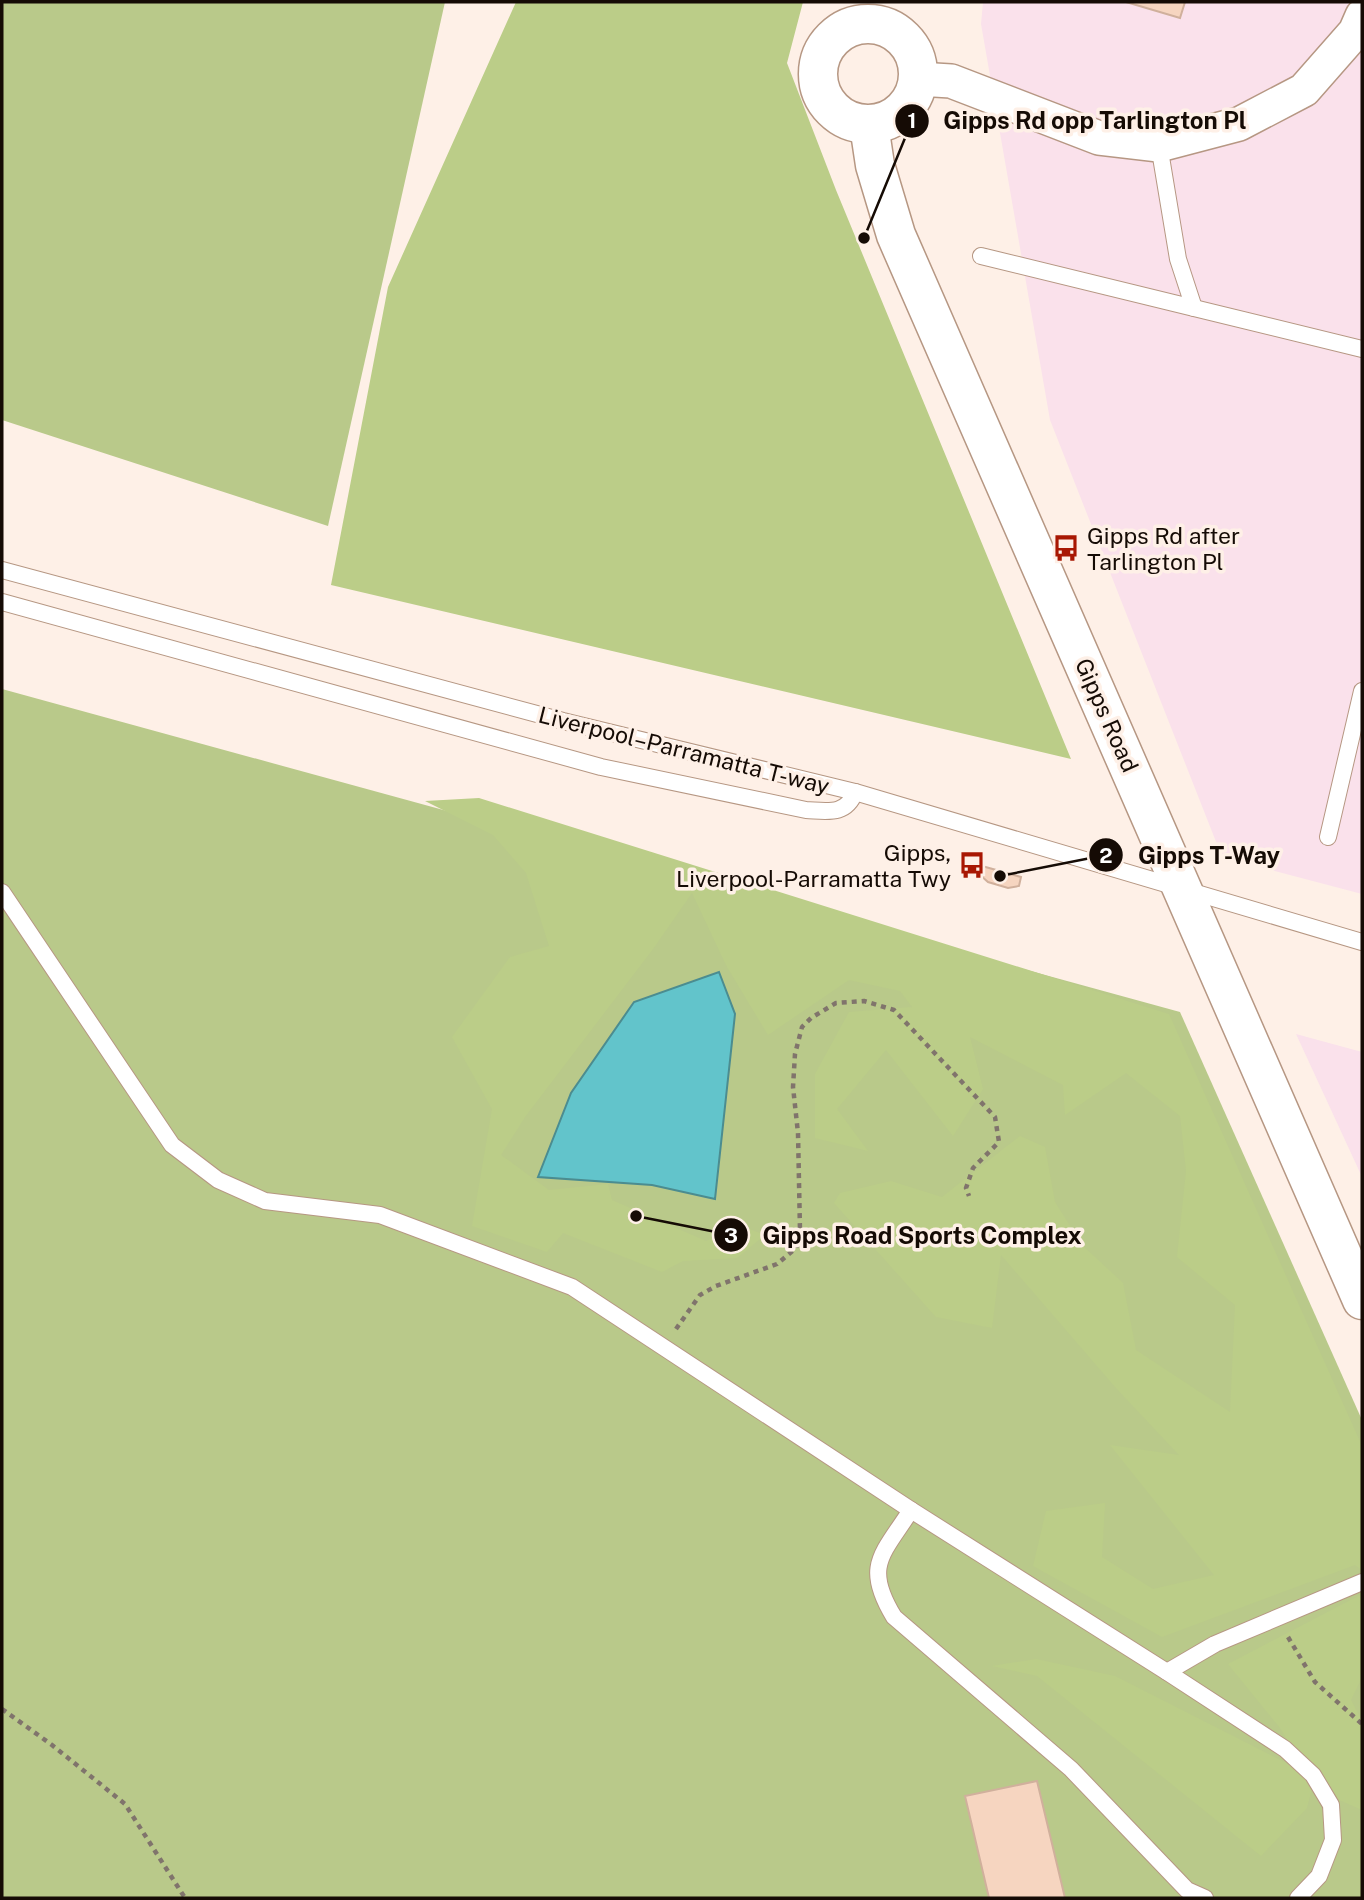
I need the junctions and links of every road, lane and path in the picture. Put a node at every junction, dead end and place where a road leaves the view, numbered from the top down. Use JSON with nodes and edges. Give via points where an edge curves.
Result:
{"nodes":[{"id":1,"x":872,"y":13,"type":"edge"},
{"id":2,"x":1362,"y":16,"type":"edge"},
{"id":3,"x":918,"y":79,"type":"junction"},
{"id":4,"x":869,"y":125,"type":"junction"},
{"id":5,"x":1159,"y":145,"type":"junction"},
{"id":6,"x":981,"y":256,"type":"dead end"},
{"id":7,"x":1194,"y":308,"type":"junction"},
{"id":8,"x":1362,"y":349,"type":"edge"},
{"id":9,"x":2,"y":570,"type":"edge"},
{"id":10,"x":2,"y":602,"type":"edge"},
{"id":11,"x":1362,"y":691,"type":"edge"},
{"id":12,"x":855,"y":792,"type":"junction"},
{"id":13,"x":1328,"y":837,"type":"dead end"},
{"id":14,"x":1181,"y":890,"type":"junction"},
{"id":15,"x":2,"y":892,"type":"edge"},
{"id":16,"x":1362,"y":942,"type":"edge"},
{"id":17,"x":969,"y":1196,"type":"dead end"},
{"id":18,"x":1362,"y":1300,"type":"edge"},
{"id":19,"x":664,"y":1348,"type":"junction"},
{"id":20,"x":911,"y":1510,"type":"junction"},
{"id":21,"x":1362,"y":1582,"type":"edge"},
{"id":22,"x":1277,"y":1618,"type":"junction"},
{"id":23,"x":1167,"y":1672,"type":"junction"},
{"id":24,"x":2,"y":1709,"type":"edge"},
{"id":25,"x":1362,"y":1724,"type":"edge"},
{"id":26,"x":185,"y":1898,"type":"edge"},
{"id":27,"x":1205,"y":1898,"type":"edge"},
{"id":28,"x":1298,"y":1898,"type":"edge"}],
"edges":[{"from":1,"to":3,"type":"main road","via":[[912,48]]},
{"from":1,"to":4,"type":"main road","via":[[833,36],[820,57],[817,82],[828,105],[845,119]]},
{"from":2,"to":5,"type":"street","via":[[1355,32],[1304,90],[1240,124]]},
{"from":3,"to":4,"type":"main road","via":[[916,92],[895,117]]},
{"from":3,"to":5,"type":"street","via":[[951,81],[1099,138]]},
{"from":4,"to":14,"type":"main road","name":"Gipps Road","via":[[875,165],[896,235]]},
{"from":5,"to":7,"type":"lane","via":[[1178,260]]},
{"from":6,"to":7,"type":"lane"},
{"from":7,"to":8,"type":"lane"},
{"from":9,"to":12,"type":"lane","name":"Liverpool–Parramatta T-way","via":[[563,721]]},
{"from":10,"to":12,"type":"lane","via":[[601,767],[806,810],[836,811],[851,802]]},
{"from":11,"to":13,"type":"lane"},
{"from":12,"to":14,"type":"lane","name":"Liverpool–Parramatta T-way"},
{"from":14,"to":16,"type":"lane","name":"Liverpool–Parramatta T-way"},
{"from":14,"to":18,"type":"main road","name":"Gipps Road"},
{"from":15,"to":19,"type":"lane","via":[[172,1145],[218,1180],[265,1201],[380,1215],[572,1287]]},
{"from":17,"to":19,"type":"path","via":[[965,1188],[974,1167],[999,1142],[995,1117],[894,1010],[864,1001],[836,1003],[802,1027],[794,1054],[800,1230],[796,1248],[777,1264],[699,1295]]},
{"from":19,"to":20,"type":"lane"},
{"from":20,"to":23,"type":"lane"},
{"from":20,"to":27,"type":"lane","via":[[880,1558],[877,1576],[881,1595],[894,1617],[1071,1769],[1187,1890]]},
{"from":21,"to":22,"type":"lane"},
{"from":22,"to":23,"type":"lane","via":[[1215,1644]]},
{"from":22,"to":25,"type":"path","via":[[1315,1682]]},
{"from":23,"to":28,"type":"lane","via":[[1285,1749],[1313,1775],[1331,1805],[1333,1840],[1319,1877]]},
{"from":24,"to":26,"type":"path","via":[[125,1804]]}]}
